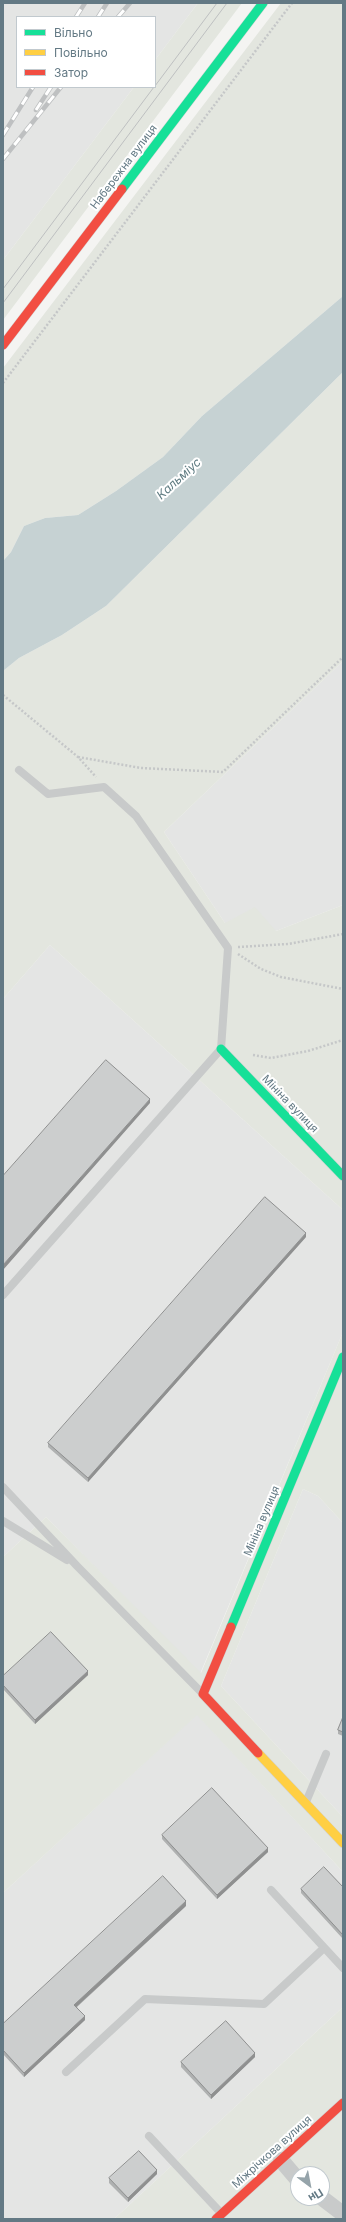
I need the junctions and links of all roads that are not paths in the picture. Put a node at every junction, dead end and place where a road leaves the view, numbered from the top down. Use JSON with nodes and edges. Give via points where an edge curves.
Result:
{"nodes":[{"id":1,"x":263,"y":3,"type":"edge"},
{"id":2,"x":3,"y":345,"type":"edge"},
{"id":3,"x":19,"y":770,"type":"dead end"},
{"id":4,"x":221,"y":1050,"type":"junction"},
{"id":5,"x":343,"y":1176,"type":"edge"},
{"id":6,"x":3,"y":1295,"type":"edge"},
{"id":7,"x":343,"y":1357,"type":"edge"},
{"id":8,"x":3,"y":1487,"type":"edge"},
{"id":9,"x":3,"y":1521,"type":"edge"},
{"id":10,"x":77,"y":1566,"type":"junction"},
{"id":11,"x":203,"y":1694,"type":"junction"},
{"id":12,"x":326,"y":1754,"type":"dead end"},
{"id":13,"x":305,"y":1804,"type":"junction"},
{"id":14,"x":343,"y":1843,"type":"edge"},
{"id":15,"x":271,"y":1890,"type":"dead end"},
{"id":16,"x":324,"y":1948,"type":"junction"},
{"id":17,"x":343,"y":1968,"type":"edge"},
{"id":18,"x":66,"y":2072,"type":"dead end"},
{"id":19,"x":343,"y":2103,"type":"edge"},
{"id":20,"x":149,"y":2136,"type":"dead end"},
{"id":21,"x":281,"y":2160,"type":"junction"},
{"id":22,"x":290,"y":2171,"type":"edge"},
{"id":23,"x":330,"y":2204,"type":"edge"},
{"id":24,"x":343,"y":2214,"type":"edge"},
{"id":25,"x":219,"y":2216,"type":"edge"}],
"edges":[{"from":1,"to":2,"type":"main road","name":"Набережна вулиця"},
{"from":3,"to":4,"type":"lane","via":[[48,794],[104,787],[136,816],[228,948]]},
{"from":4,"to":5,"type":"main road","name":"Мініна вулиця"},
{"from":4,"to":6,"type":"lane"},
{"from":7,"to":11,"type":"main road","name":"Мініна вулиця"},
{"from":8,"to":10,"type":"lane"},
{"from":9,"to":10,"type":"lane"},
{"from":10,"to":11,"type":"lane"},
{"from":11,"to":13,"type":"main road"},
{"from":12,"to":13,"type":"lane"},
{"from":13,"to":14,"type":"main road"},
{"from":15,"to":16,"type":"lane"},
{"from":16,"to":17,"type":"lane"},
{"from":16,"to":18,"type":"lane","via":[[264,2004],[144,2000]]},
{"from":19,"to":21,"type":"main road","name":"Міжрічкова вулиця"},
{"from":20,"to":25,"type":"lane"},
{"from":21,"to":22,"type":"street"},
{"from":21,"to":25,"type":"main road","name":"Міжрічкова вулиця"},
{"from":23,"to":24,"type":"street"}]}
